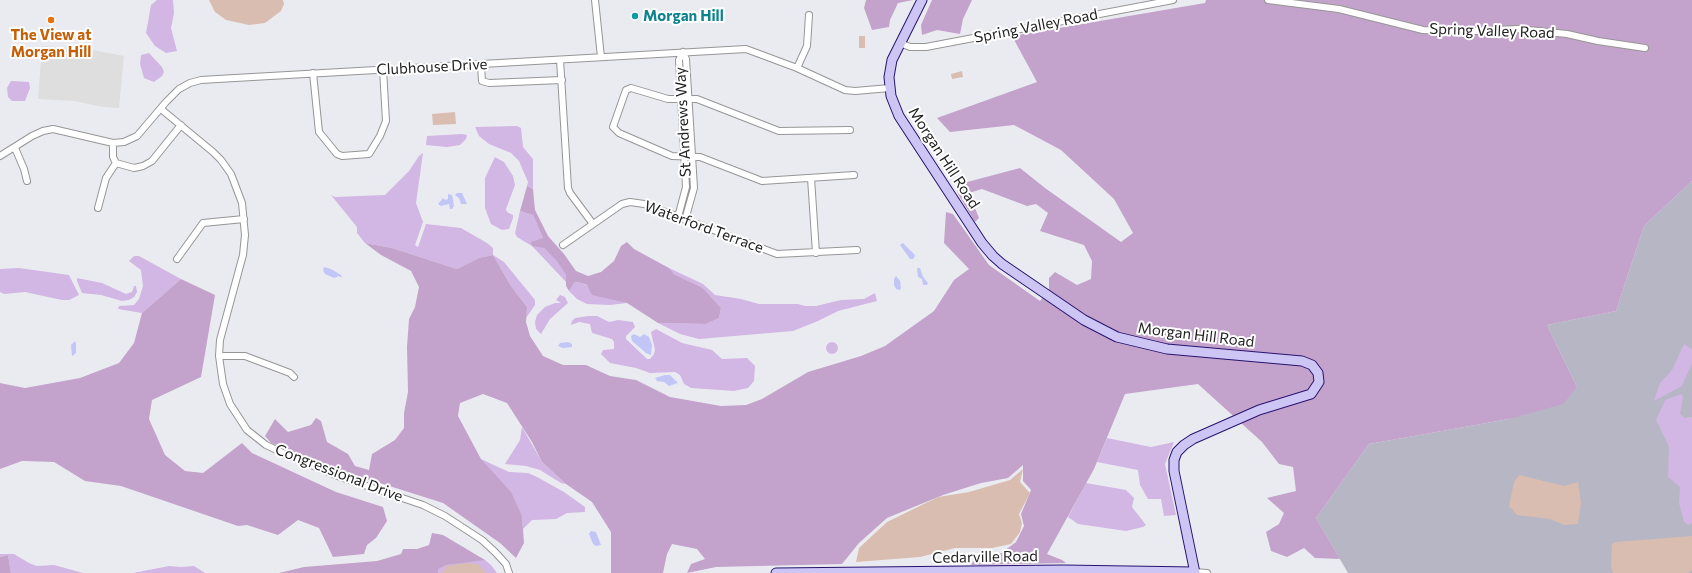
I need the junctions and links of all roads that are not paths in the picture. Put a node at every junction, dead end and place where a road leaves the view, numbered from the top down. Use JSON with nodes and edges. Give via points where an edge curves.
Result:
{"nodes":[{"id":1,"x":595,"y":0,"type":"edge"},
{"id":2,"x":922,"y":0,"type":"edge"},
{"id":3,"x":1173,"y":0,"type":"edge"},
{"id":4,"x":1268,"y":0,"type":"edge"},
{"id":5,"x":809,"y":15,"type":"dead end"},
{"id":6,"x":900,"y":43,"type":"junction"},
{"id":7,"x":1645,"y":48,"type":"dead end"},
{"id":8,"x":683,"y":52,"type":"junction"},
{"id":9,"x":601,"y":57,"type":"junction"},
{"id":10,"x":560,"y":60,"type":"junction"},
{"id":11,"x":481,"y":65,"type":"junction"},
{"id":12,"x":797,"y":68,"type":"junction"},
{"id":13,"x":383,"y":69,"type":"junction"},
{"id":14,"x":313,"y":73,"type":"junction"},
{"id":15,"x":562,"y":80,"type":"junction"},
{"id":16,"x":890,"y":88,"type":"junction"},
{"id":17,"x":688,"y":99,"type":"junction"},
{"id":18,"x":681,"y":100,"type":"junction"},
{"id":19,"x":161,"y":109,"type":"junction"},
{"id":20,"x":181,"y":125,"type":"junction"},
{"id":21,"x":850,"y":130,"type":"dead end"},
{"id":22,"x":112,"y":143,"type":"junction"},
{"id":23,"x":15,"y":148,"type":"junction"},
{"id":24,"x":0,"y":156,"type":"edge"},
{"id":25,"x":692,"y":156,"type":"junction"},
{"id":26,"x":684,"y":157,"type":"junction"},
{"id":27,"x":116,"y":163,"type":"junction"},
{"id":28,"x":854,"y":175,"type":"dead end"},
{"id":29,"x":811,"y":178,"type":"junction"},
{"id":30,"x":27,"y":181,"type":"dead end"},
{"id":31,"x":98,"y":208,"type":"dead end"},
{"id":32,"x":678,"y":217,"type":"junction"},
{"id":33,"x":244,"y":219,"type":"junction"},
{"id":34,"x":685,"y":220,"type":"junction"},
{"id":35,"x":593,"y":224,"type":"junction"},
{"id":36,"x":563,"y":245,"type":"dead end"},
{"id":37,"x":857,"y":250,"type":"dead end"},
{"id":38,"x":816,"y":253,"type":"junction"},
{"id":39,"x":177,"y":259,"type":"dead end"},
{"id":40,"x":219,"y":356,"type":"junction"},
{"id":41,"x":294,"y":377,"type":"dead end"},
{"id":42,"x":1195,"y":572,"type":"edge"},
{"id":43,"x":509,"y":573,"type":"edge"},
{"id":44,"x":776,"y":573,"type":"edge"},
{"id":45,"x":1207,"y":573,"type":"edge"}],
"edges":[{"from":1,"to":9,"type":"street"},
{"from":2,"to":6,"type":"main road","name":"Morgan Hill Road"},
{"from":3,"to":6,"type":"street","name":"Spring Valley Road","via":[[926,47],[910,47]]},
{"from":4,"to":7,"type":"street","name":"Spring Valley Road","via":[[1339,9],[1424,30],[1457,32],[1518,29],[1567,34]]},
{"from":5,"to":12,"type":"street","via":[[806,46]]},
{"from":6,"to":16,"type":"main road","name":"Morgan Hill Road","via":[[891,63]]},
{"from":8,"to":9,"type":"street","name":"Clubhouse Drive"},
{"from":8,"to":12,"type":"street","name":"Clubhouse Drive","via":[[746,49]]},
{"from":8,"to":17,"type":"street","name":"St Andrews Way","via":[[686,60]]},
{"from":8,"to":18,"type":"street","name":"St Andrews Way","via":[[679,60]]},
{"from":9,"to":10,"type":"street","name":"Clubhouse Drive"},
{"from":10,"to":11,"type":"street","name":"Clubhouse Drive"},
{"from":10,"to":15,"type":"street"},
{"from":11,"to":13,"type":"street","name":"Clubhouse Drive"},
{"from":11,"to":15,"type":"street","via":[[482,80],[489,84]]},
{"from":12,"to":16,"type":"street","name":"Clubhouse Drive","via":[[850,91]]},
{"from":13,"to":14,"type":"street","name":"Clubhouse Drive"},
{"from":13,"to":14,"type":"street","via":[[386,121],[380,136],[369,154],[342,156],[337,154],[319,132]]},
{"from":14,"to":19,"type":"street","name":"Clubhouse Drive","via":[[190,83],[179,89]]},
{"from":15,"to":35,"type":"street","via":[[568,188]]},
{"from":16,"to":42,"type":"main road","name":"Morgan Hill Road","via":[[898,116],[985,247],[1002,264],[1084,320],[1117,337],[1156,347],[1302,361],[1312,365],[1316,370],[1319,382],[1311,394],[1265,408],[1193,439],[1177,452],[1174,471]]},
{"from":17,"to":18,"type":"street"},
{"from":17,"to":21,"type":"street","via":[[697,99],[779,131]]},
{"from":17,"to":25,"type":"street","name":"St Andrews Way"},
{"from":18,"to":26,"type":"street","name":"St Andrews Way"},
{"from":18,"to":26,"type":"street","via":[[668,99],[631,88],[626,90],[613,127],[619,133],[672,156]]},
{"from":19,"to":20,"type":"street","name":"Congressional Drive"},
{"from":19,"to":22,"type":"street","name":"Clubhouse Drive","via":[[137,136],[124,142]]},
{"from":20,"to":27,"type":"street","via":[[152,161],[134,168]]},
{"from":20,"to":33,"type":"street","name":"Congressional Drive","via":[[213,152],[230,174],[242,203]]},
{"from":22,"to":23,"type":"street","name":"Clubhouse Drive","via":[[53,129],[32,136]]},
{"from":22,"to":27,"type":"street"},
{"from":23,"to":24,"type":"street","name":"Clubhouse Drive"},
{"from":23,"to":30,"type":"street"},
{"from":25,"to":26,"type":"street"},
{"from":25,"to":29,"type":"street","via":[[762,181]]},
{"from":25,"to":34,"type":"street","name":"St Andrews Way","via":[[693,192]]},
{"from":26,"to":32,"type":"street","name":"St Andrews Way","via":[[686,187]]},
{"from":27,"to":31,"type":"street","via":[[106,178]]},
{"from":28,"to":29,"type":"street"},
{"from":29,"to":38,"type":"street"},
{"from":32,"to":34,"type":"street","name":"Waterford Terrace"},
{"from":32,"to":35,"type":"street","name":"Waterford Terrace","via":[[644,204],[630,202],[622,204]]},
{"from":33,"to":39,"type":"street","via":[[202,223]]},
{"from":33,"to":40,"type":"street","name":"Congressional Drive","via":[[242,255],[220,340]]},
{"from":34,"to":38,"type":"street","name":"Waterford Terrace","via":[[777,254]]},
{"from":35,"to":36,"type":"street","name":"Waterford Terrace"},
{"from":37,"to":38,"type":"street","name":"Waterford Terrace"},
{"from":40,"to":41,"type":"street","via":[[245,356],[290,373]]},
{"from":40,"to":43,"type":"street","name":"Congressional Drive","via":[[223,384],[230,404],[247,430],[266,445],[343,478],[423,505],[445,516],[482,540],[506,564]]},
{"from":42,"to":44,"type":"main road","name":"Cedarville Road","via":[[1063,570]]},
{"from":42,"to":45,"type":"street"}]}
